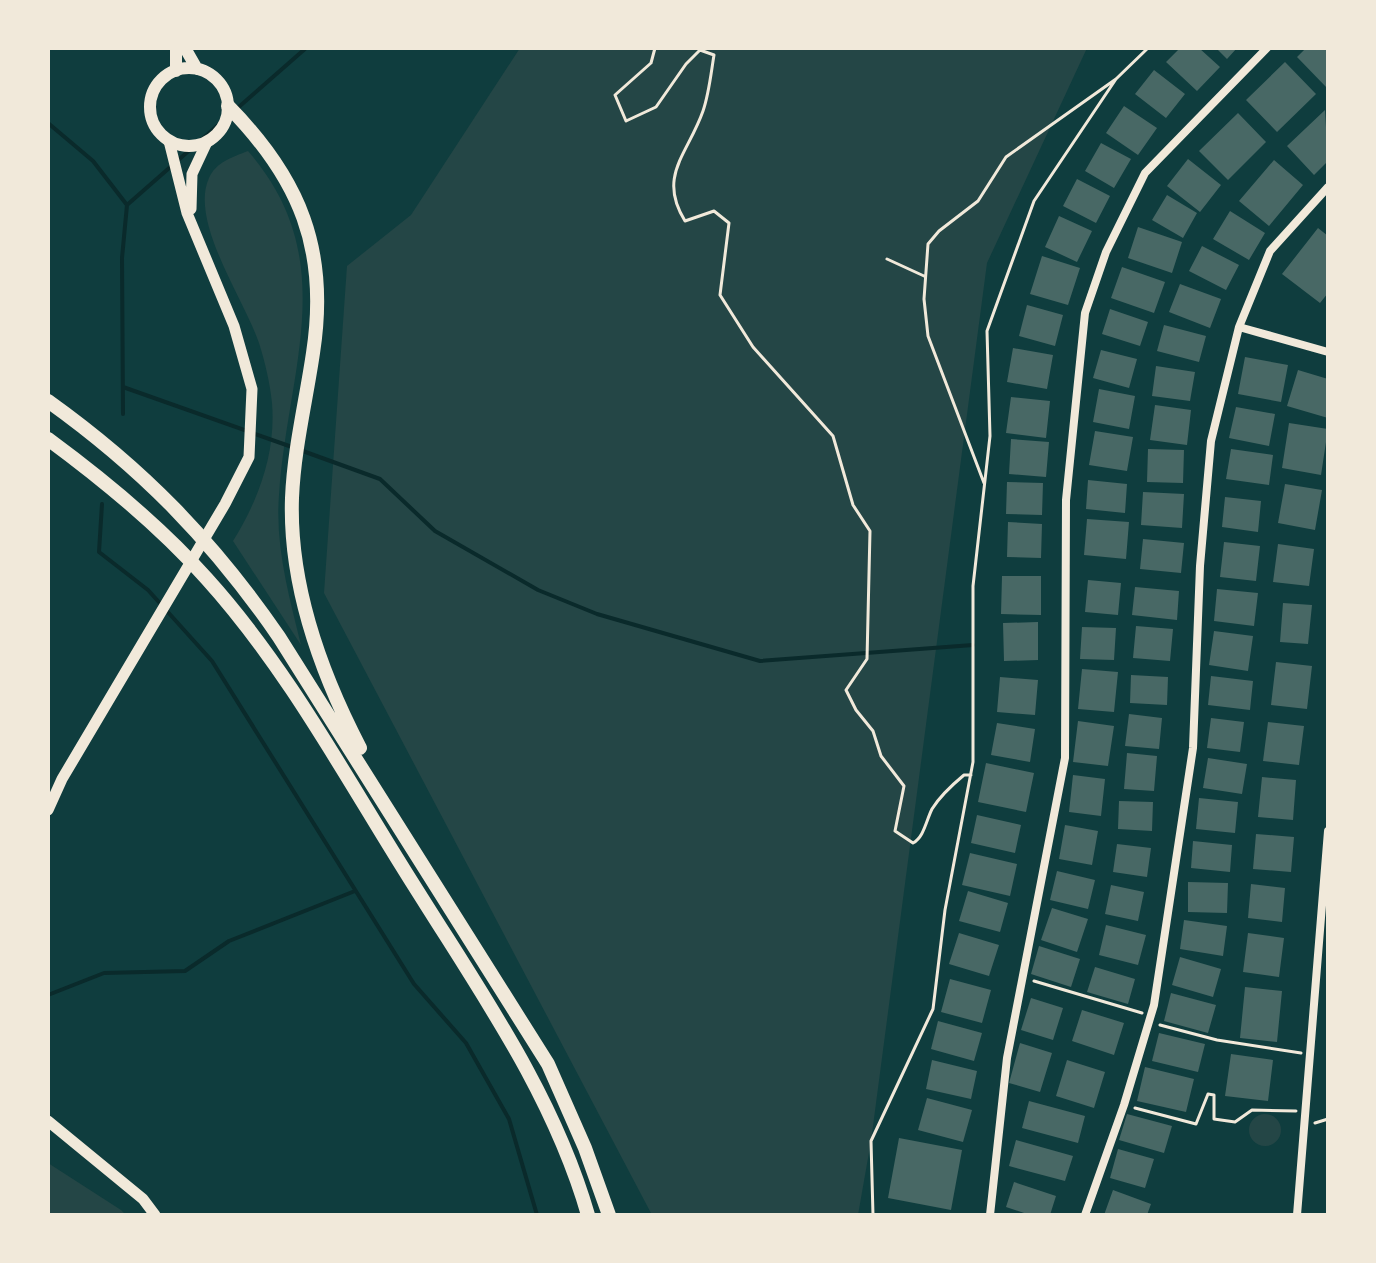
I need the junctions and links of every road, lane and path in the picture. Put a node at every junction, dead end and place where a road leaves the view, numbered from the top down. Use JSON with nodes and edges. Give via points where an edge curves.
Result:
{"nodes":[{"id":1,"x":176,"y":48,"type":"edge"},
{"id":2,"x":185,"y":48,"type":"edge"},
{"id":3,"x":655,"y":48,"type":"edge"},
{"id":4,"x":1148,"y":48,"type":"edge"},
{"id":5,"x":1267,"y":48,"type":"edge"},
{"id":6,"x":197,"y":69,"type":"junction"},
{"id":7,"x":176,"y":71,"type":"junction"},
{"id":8,"x":1116,"y":79,"type":"junction"},
{"id":9,"x":228,"y":106,"type":"junction"},
{"id":10,"x":169,"y":141,"type":"junction"},
{"id":11,"x":207,"y":142,"type":"junction"},
{"id":12,"x":1328,"y":187,"type":"edge"},
{"id":13,"x":195,"y":233,"type":"junction"},
{"id":14,"x":887,"y":259,"type":"dead end"},
{"id":15,"x":924,"y":276,"type":"junction"},
{"id":16,"x":1239,"y":327,"type":"junction"},
{"id":17,"x":1328,"y":352,"type":"edge"},
{"id":18,"x":48,"y":401,"type":"edge"},
{"id":19,"x":48,"y":439,"type":"edge"},
{"id":20,"x":985,"y":484,"type":"junction"},
{"id":21,"x":971,"y":775,"type":"junction"},
{"id":22,"x":48,"y":810,"type":"edge"},
{"id":23,"x":1328,"y":831,"type":"edge"},
{"id":24,"x":404,"y":834,"type":"junction"},
{"id":25,"x":1021,"y":977,"type":"junction"},
{"id":26,"x":1149,"y":1018,"type":"junction"},
{"id":27,"x":1309,"y":1055,"type":"junction"},
{"id":28,"x":1124,"y":1105,"type":"junction"},
{"id":29,"x":1304,"y":1111,"type":"junction"},
{"id":30,"x":48,"y":1121,"type":"edge"},
{"id":31,"x":155,"y":1215,"type":"edge"},
{"id":32,"x":588,"y":1215,"type":"edge"},
{"id":33,"x":609,"y":1215,"type":"edge"},
{"id":34,"x":873,"y":1215,"type":"edge"},
{"id":35,"x":990,"y":1215,"type":"edge"},
{"id":36,"x":1085,"y":1215,"type":"edge"},
{"id":37,"x":1297,"y":1215,"type":"edge"}],
"edges":[{"from":1,"to":7,"type":"main road"},
{"from":2,"to":6,"type":"main road"},
{"from":3,"to":21,"type":"path","via":[[651,63],[615,95],[626,121],[656,107],[700,50],[714,55],[703,110],[673,170],[673,201],[685,221],[714,211],[729,223],[720,295],[753,347],[833,436],[853,505],[870,531],[867,659],[846,690],[873,731],[881,756],[904,786],[895,831],[913,843],[919,840],[949,787]]},
{"from":4,"to":8,"type":"path"},
{"from":5,"to":25,"type":"street","via":[[1145,173],[1106,252],[1085,313],[1066,500],[1065,758]]},
{"from":6,"to":7,"type":"main road"},
{"from":6,"to":9,"type":"main road","via":[[219,82]]},
{"from":7,"to":10,"type":"main road","via":[[151,98],[153,123]]},
{"from":8,"to":15,"type":"path","via":[[1006,157],[978,201],[928,244]]},
{"from":8,"to":20,"type":"path","via":[[1034,201],[987,331],[990,436]]},
{"from":9,"to":11,"type":"main road","via":[[223,127]]},
{"from":9,"to":24,"type":"highway","via":[[278,163],[309,231],[318,313],[292,498],[296,564],[333,689]]},
{"from":10,"to":11,"type":"main road","via":[[182,146]]},
{"from":10,"to":13,"type":"street"},
{"from":11,"to":13,"type":"street","via":[[192,174]]},
{"from":12,"to":16,"type":"street","via":[[1270,251]]},
{"from":13,"to":22,"type":"street","via":[[248,366],[253,413],[249,457]]},
{"from":14,"to":15,"type":"path"},
{"from":15,"to":20,"type":"path","via":[[928,336]]},
{"from":16,"to":17,"type":"street"},
{"from":16,"to":26,"type":"street","via":[[1211,441],[1193,748]]},
{"from":18,"to":24,"type":"highway","via":[[152,483],[217,552],[279,637]]},
{"from":19,"to":32,"type":"highway","via":[[110,486],[184,554],[263,648],[524,1062],[551,1116]]},
{"from":20,"to":21,"type":"path","via":[[973,586]]},
{"from":21,"to":34,"type":"path","via":[[945,910],[933,1009],[871,1141]]},
{"from":23,"to":27,"type":"street"},
{"from":24,"to":33,"type":"highway","via":[[548,1064]]},
{"from":25,"to":26,"type":"path"},
{"from":25,"to":35,"type":"street"},
{"from":26,"to":27,"type":"path","via":[[1217,1040]]},
{"from":26,"to":28,"type":"street"},
{"from":27,"to":29,"type":"street"},
{"from":28,"to":29,"type":"path","via":[[1196,1124],[1208,1094],[1214,1095],[1214,1119],[1224,1121],[1235,1122],[1252,1110]]},
{"from":28,"to":36,"type":"street"},
{"from":29,"to":37,"type":"street"},
{"from":30,"to":31,"type":"street","via":[[143,1199]]}]}
